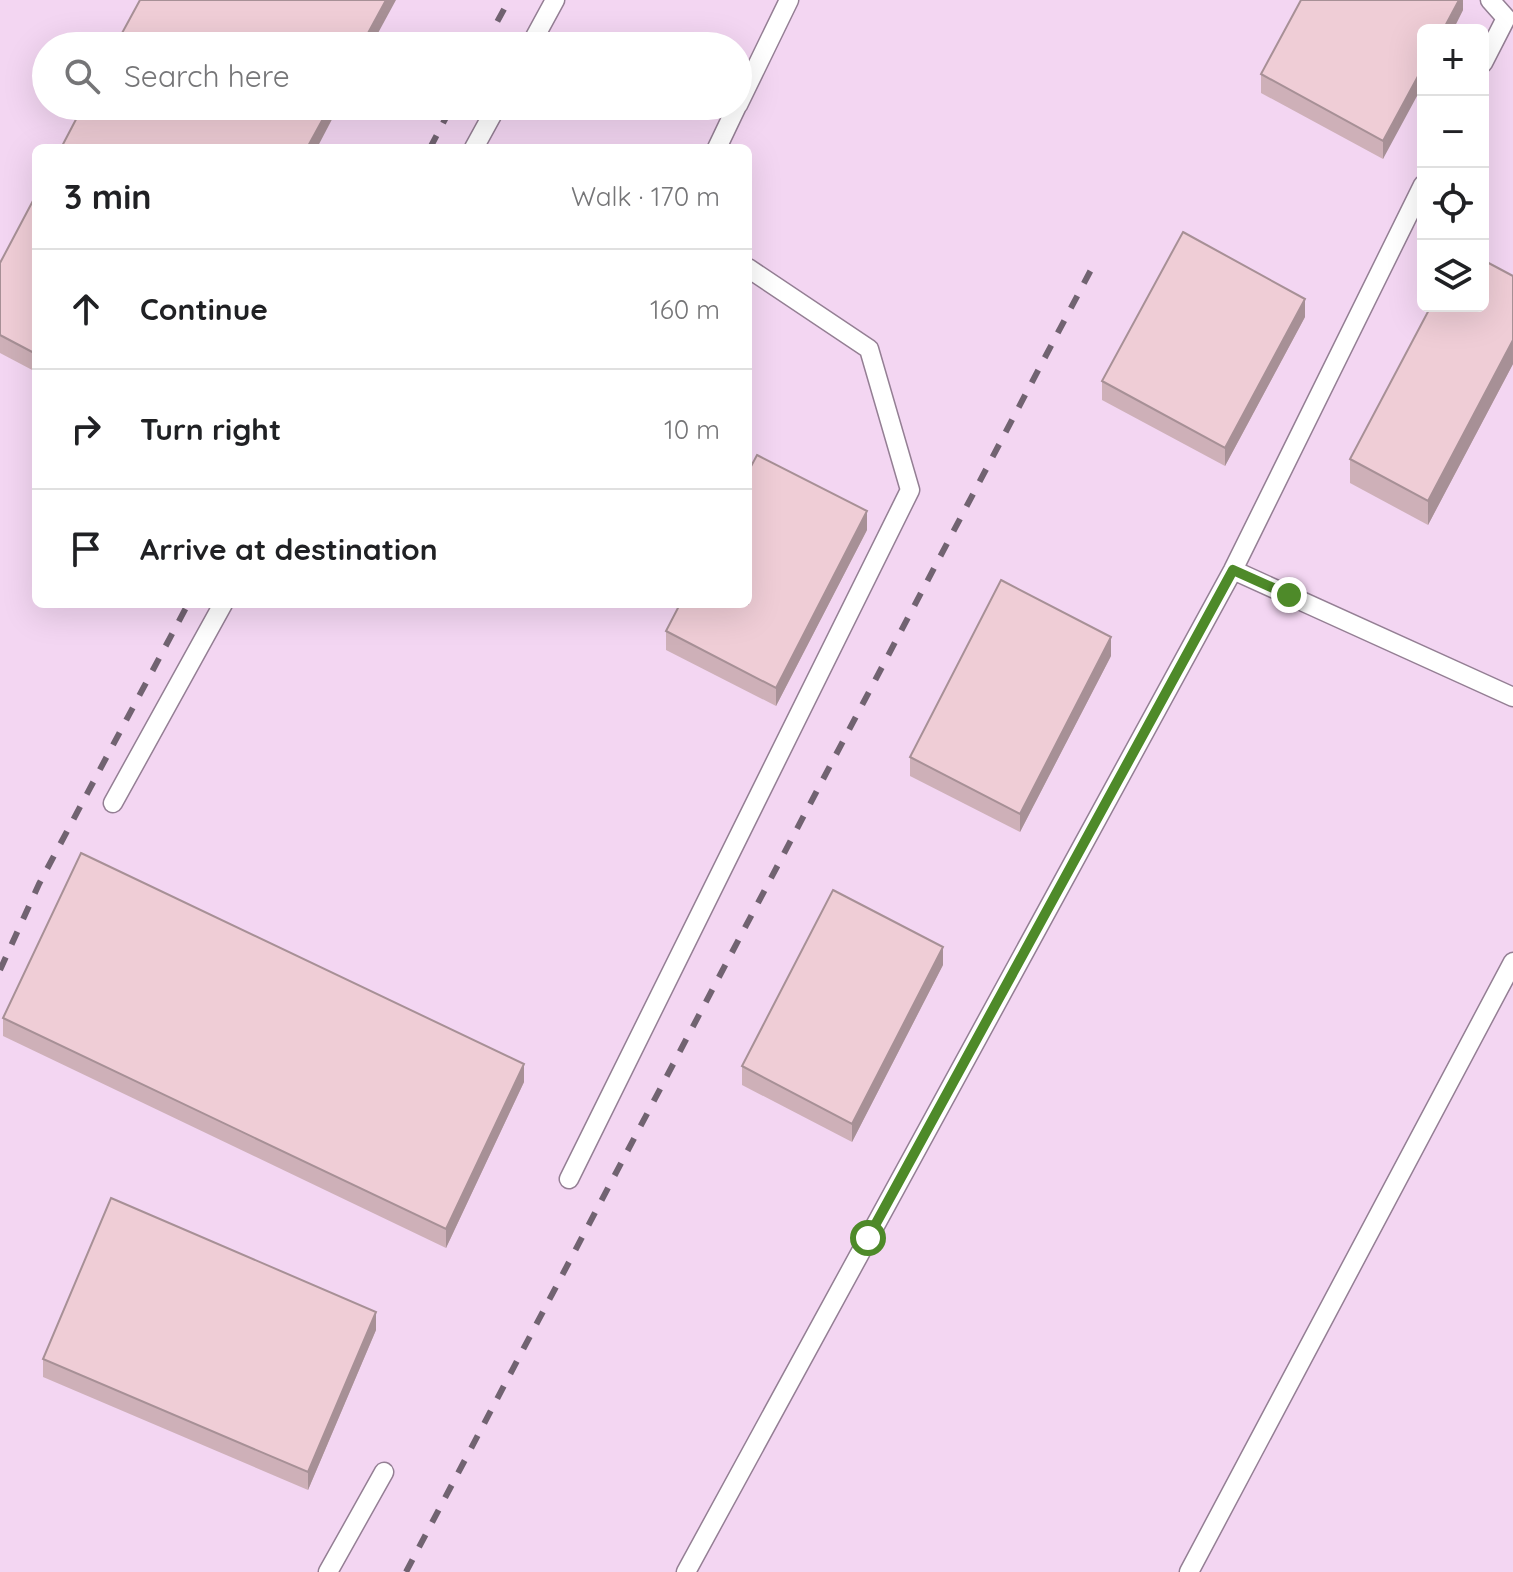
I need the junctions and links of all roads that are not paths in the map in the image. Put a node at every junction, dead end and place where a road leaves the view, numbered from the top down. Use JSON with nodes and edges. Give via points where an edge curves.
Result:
{"nodes":[{"id":1,"x":555,"y":0,"type":"edge"},
{"id":2,"x":789,"y":0,"type":"edge"},
{"id":3,"x":1490,"y":0,"type":"edge"},
{"id":4,"x":538,"y":32,"type":"edge"},
{"id":5,"x":1489,"y":51,"type":"edge"},
{"id":6,"x":752,"y":77,"type":"edge"},
{"id":7,"x":489,"y":120,"type":"edge"},
{"id":8,"x":731,"y":120,"type":"edge"},
{"id":9,"x":476,"y":144,"type":"edge"},
{"id":10,"x":719,"y":144,"type":"edge"},
{"id":11,"x":1417,"y":197,"type":"edge"},
{"id":12,"x":752,"y":271,"type":"edge"},
{"id":13,"x":1233,"y":570,"type":"junction"},
{"id":14,"x":221,"y":608,"type":"edge"},
{"id":15,"x":1513,"y":697,"type":"edge"},
{"id":16,"x":113,"y":803,"type":"dead end"},
{"id":17,"x":1513,"y":962,"type":"edge"},
{"id":18,"x":569,"y":1179,"type":"dead end"},
{"id":19,"x":384,"y":1472,"type":"dead end"},
{"id":20,"x":328,"y":1572,"type":"edge"},
{"id":21,"x":686,"y":1572,"type":"edge"},
{"id":22,"x":1189,"y":1572,"type":"edge"}],
"edges":[{"from":1,"to":4,"type":"lane"},
{"from":2,"to":6,"type":"lane"},
{"from":3,"to":5,"type":"lane","via":[[1506,18]]},
{"from":7,"to":9,"type":"lane"},
{"from":8,"to":10,"type":"lane"},
{"from":11,"to":13,"type":"lane"},
{"from":12,"to":18,"type":"lane","via":[[869,349],[910,490]]},
{"from":13,"to":15,"type":"lane"},
{"from":13,"to":21,"type":"lane"},
{"from":14,"to":16,"type":"lane"},
{"from":17,"to":22,"type":"lane"},
{"from":19,"to":20,"type":"lane"}]}
